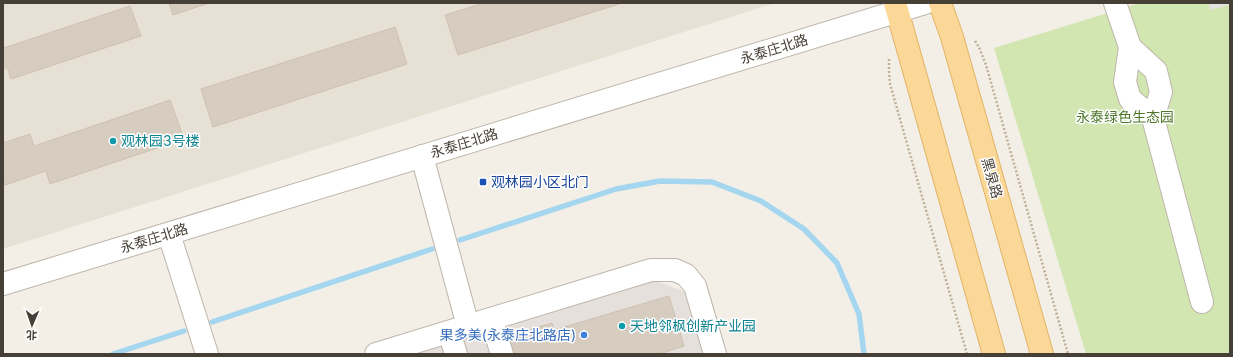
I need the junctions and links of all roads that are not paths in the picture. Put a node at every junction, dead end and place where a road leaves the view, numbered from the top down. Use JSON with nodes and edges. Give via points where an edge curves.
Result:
{"nodes":[{"id":1,"x":925,"y":3,"type":"edge"},
{"id":2,"x":940,"y":3,"type":"edge"},
{"id":3,"x":1115,"y":3,"type":"edge"},
{"id":4,"x":896,"y":8,"type":"edge"},
{"id":5,"x":1130,"y":47,"type":"junction"},
{"id":6,"x":1153,"y":118,"type":"junction"},
{"id":7,"x":422,"y":156,"type":"junction"},
{"id":8,"x":169,"y":234,"type":"junction"},
{"id":9,"x":3,"y":284,"type":"edge"},
{"id":10,"x":1202,"y":302,"type":"dead end"},
{"id":11,"x":491,"y":319,"type":"junction"},
{"id":12,"x":458,"y":329,"type":"junction"},
{"id":13,"x":208,"y":354,"type":"edge"},
{"id":14,"x":376,"y":354,"type":"edge"},
{"id":15,"x":456,"y":354,"type":"edge"},
{"id":16,"x":502,"y":354,"type":"edge"},
{"id":17,"x":715,"y":354,"type":"edge"},
{"id":18,"x":994,"y":354,"type":"edge"},
{"id":19,"x":1042,"y":354,"type":"edge"}],
"edges":[{"from":1,"to":4,"type":"street","name":"永泰庄北路"},
{"from":2,"to":19,"type":"main road","name":"黑泉路","via":[[952,37]]},
{"from":3,"to":5,"type":"street"},
{"from":4,"to":7,"type":"street","name":"永泰庄北路"},
{"from":4,"to":18,"type":"main road"},
{"from":5,"to":6,"type":"street","via":[[1125,82],[1130,99]]},
{"from":5,"to":6,"type":"street","via":[[1156,71],[1161,92]]},
{"from":6,"to":10,"type":"street"},
{"from":7,"to":8,"type":"street","name":"永泰庄北路"},
{"from":7,"to":12,"type":"street"},
{"from":8,"to":9,"type":"street","name":"永泰庄北路"},
{"from":8,"to":13,"type":"street"},
{"from":11,"to":12,"type":"street"},
{"from":11,"to":16,"type":"street"},
{"from":11,"to":17,"type":"street","via":[[651,270],[675,270],[686,276],[695,286]]},
{"from":12,"to":14,"type":"street"},
{"from":12,"to":15,"type":"street"}]}
